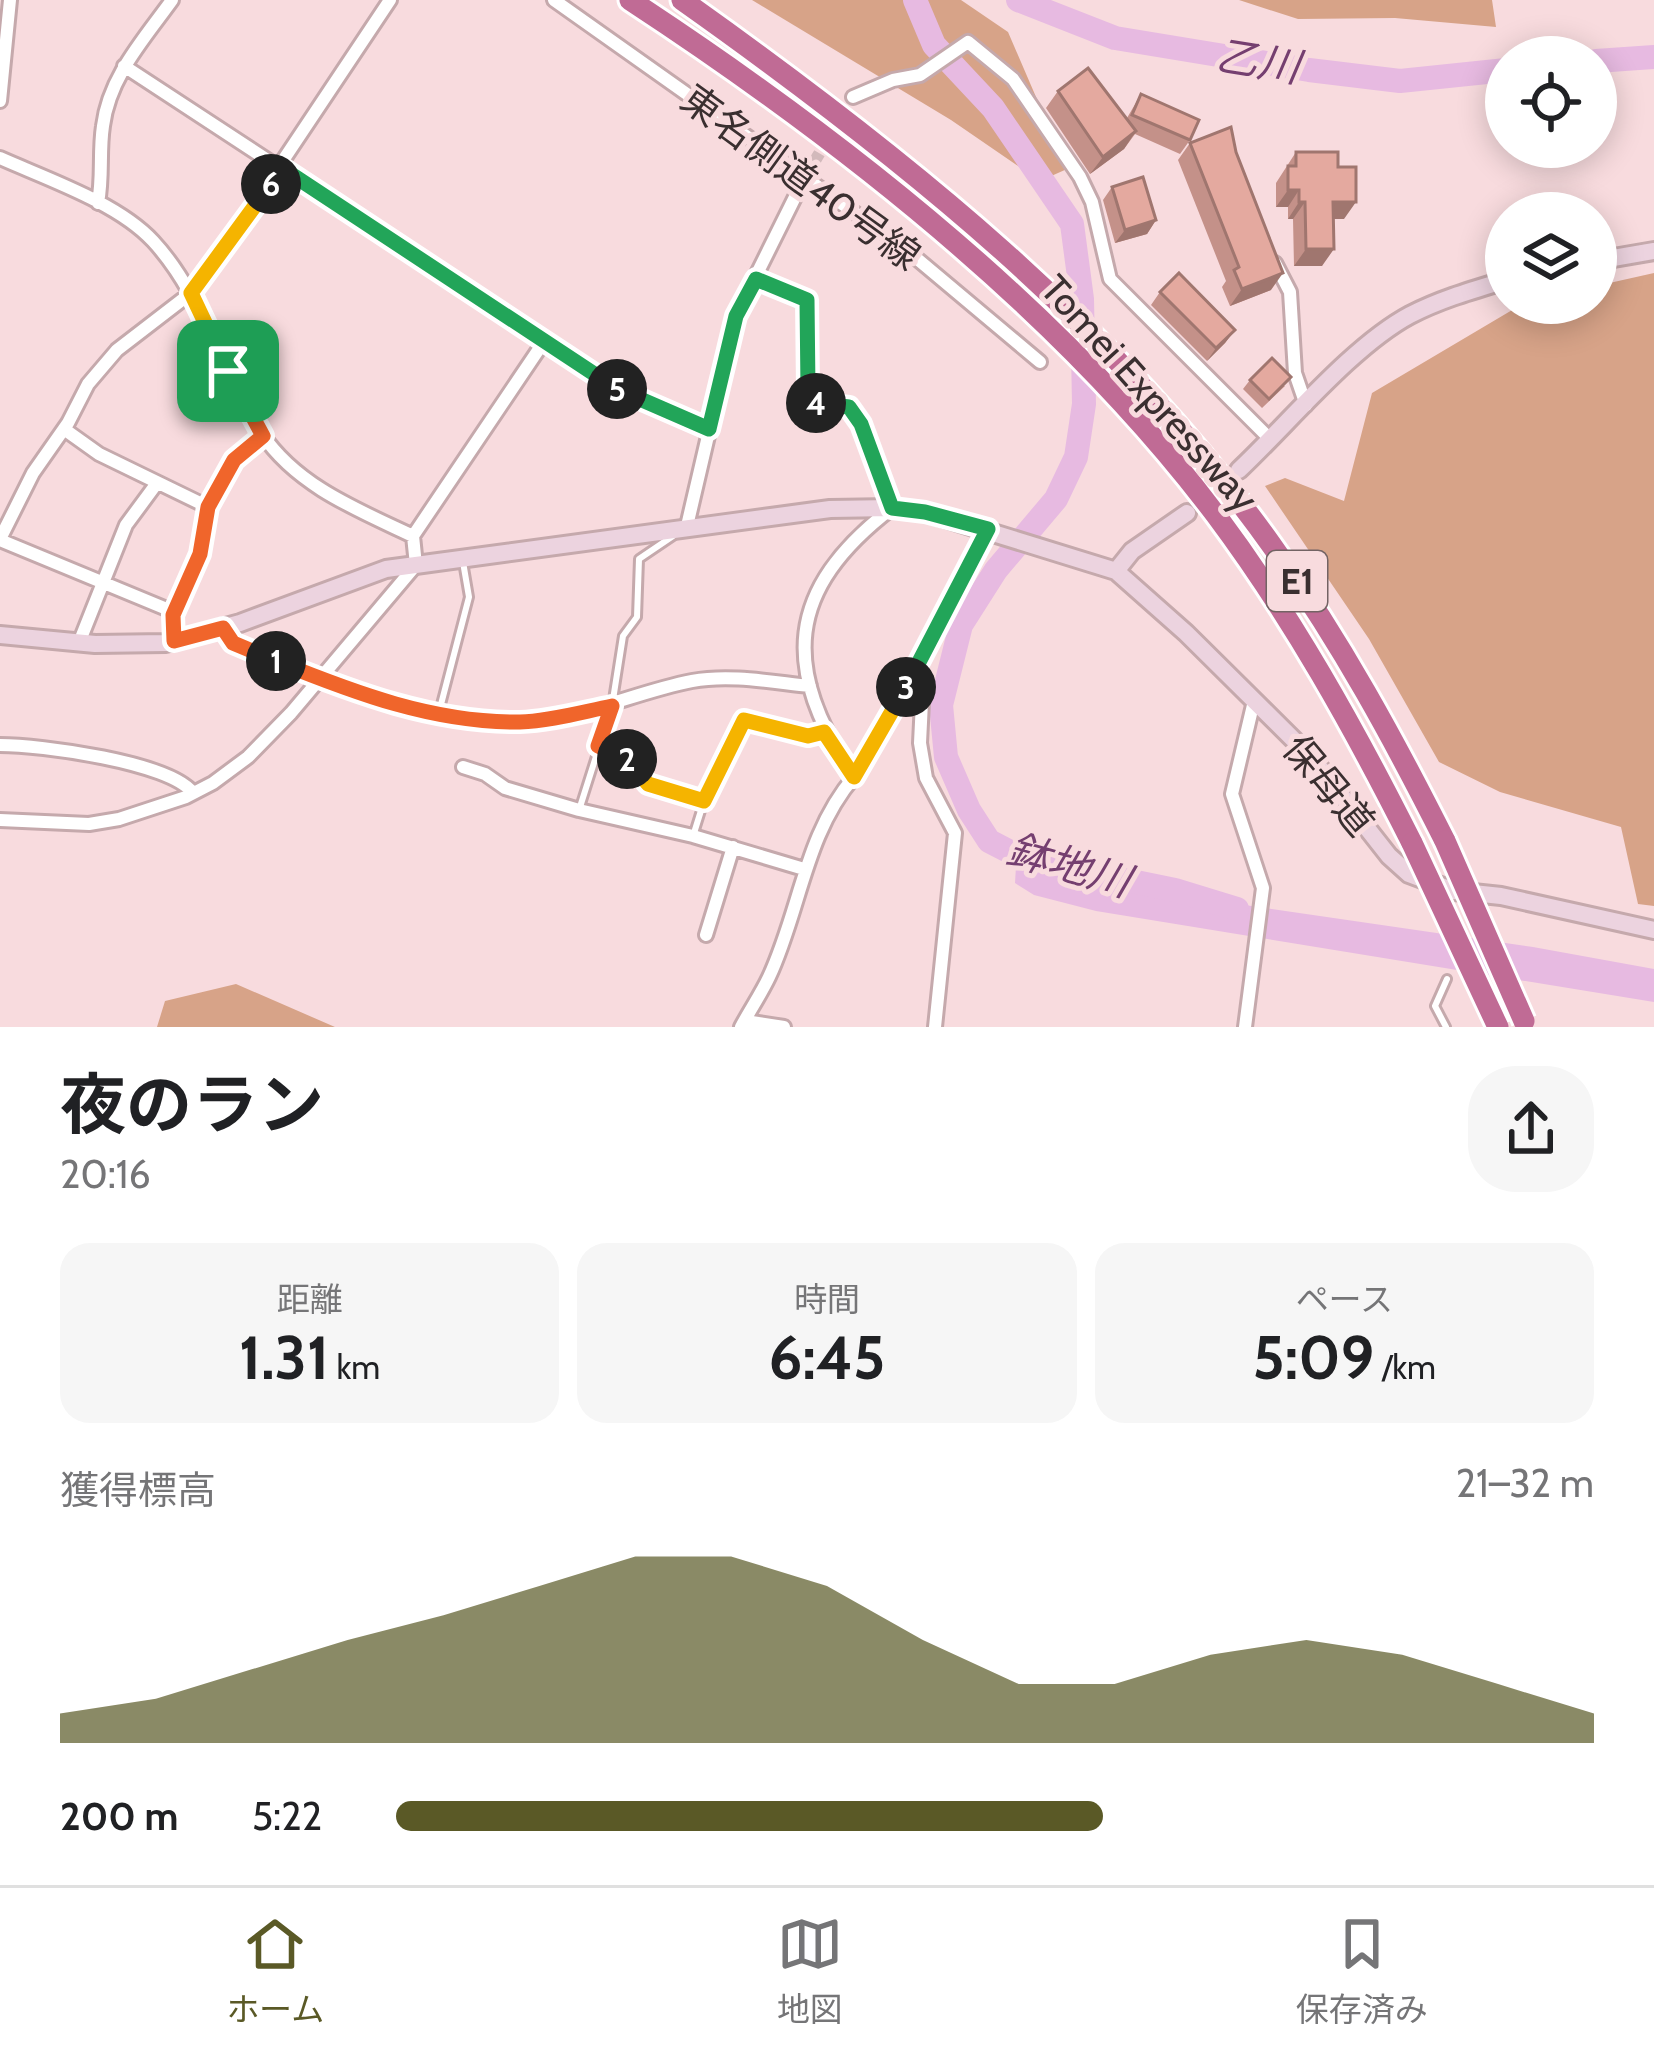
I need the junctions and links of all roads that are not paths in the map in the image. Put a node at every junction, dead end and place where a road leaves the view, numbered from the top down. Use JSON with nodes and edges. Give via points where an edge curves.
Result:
{"nodes":[{"id":1,"x":10,"y":0,"type":"edge"},
{"id":2,"x":172,"y":0,"type":"edge"},
{"id":3,"x":390,"y":0,"type":"edge"},
{"id":4,"x":554,"y":0,"type":"edge"},
{"id":5,"x":630,"y":0,"type":"edge"},
{"id":6,"x":682,"y":0,"type":"edge"},
{"id":7,"x":124,"y":66,"type":"junction"},
{"id":8,"x":853,"y":97,"type":"tunnel mouth"},
{"id":9,"x":0,"y":101,"type":"edge"},
{"id":10,"x":0,"y":158,"type":"edge"},
{"id":11,"x":282,"y":168,"type":"junction"},
{"id":12,"x":804,"y":178,"type":"junction"},
{"id":13,"x":98,"y":203,"type":"junction"},
{"id":14,"x":1266,"y":240,"type":"edge"},
{"id":15,"x":1654,"y":250,"type":"edge"},
{"id":16,"x":1617,"y":257,"type":"edge"},
{"id":17,"x":756,"y":279,"type":"junction"},
{"id":18,"x":1485,"y":286,"type":"edge"},
{"id":19,"x":191,"y":293,"type":"junction"},
{"id":20,"x":543,"y":343,"type":"junction"},
{"id":21,"x":1040,"y":362,"type":"dead end"},
{"id":22,"x":1306,"y":406,"type":"junction"},
{"id":23,"x":64,"y":429,"type":"junction"},
{"id":24,"x":709,"y":429,"type":"junction"},
{"id":25,"x":263,"y":436,"type":"junction"},
{"id":26,"x":1271,"y":440,"type":"junction"},
{"id":27,"x":1239,"y":470,"type":"dead end"},
{"id":28,"x":157,"y":483,"type":"junction"},
{"id":29,"x":208,"y":507,"type":"junction"},
{"id":30,"x":892,"y":508,"type":"junction"},
{"id":31,"x":1187,"y":513,"type":"dead end"},
{"id":32,"x":687,"y":526,"type":"junction"},
{"id":33,"x":996,"y":531,"type":"junction"},
{"id":34,"x":413,"y":536,"type":"junction"},
{"id":35,"x":0,"y":540,"type":"edge"},
{"id":36,"x":462,"y":560,"type":"junction"},
{"id":37,"x":416,"y":565,"type":"junction"},
{"id":38,"x":1116,"y":571,"type":"junction"},
{"id":39,"x":104,"y":584,"type":"junction"},
{"id":40,"x":174,"y":612,"type":"junction"},
{"id":41,"x":223,"y":628,"type":"junction"},
{"id":42,"x":0,"y":635,"type":"edge"},
{"id":43,"x":174,"y":641,"type":"junction"},
{"id":44,"x":79,"y":643,"type":"junction"},
{"id":45,"x":920,"y":665,"type":"junction"},
{"id":46,"x":318,"y":677,"type":"junction"},
{"id":47,"x":810,"y":686,"type":"junction"},
{"id":48,"x":1254,"y":701,"type":"junction"},
{"id":49,"x":612,"y":706,"type":"junction"},
{"id":50,"x":438,"y":716,"type":"junction"},
{"id":51,"x":824,"y":732,"type":"junction"},
{"id":52,"x":0,"y":745,"type":"edge"},
{"id":53,"x":598,"y":746,"type":"junction"},
{"id":54,"x":463,"y":766,"type":"dead end"},
{"id":55,"x":854,"y":777,"type":"junction"},
{"id":56,"x":193,"y":793,"type":"junction"},
{"id":57,"x":704,"y":801,"type":"junction"},
{"id":58,"x":579,"y":810,"type":"junction"},
{"id":59,"x":0,"y":820,"type":"edge"},
{"id":60,"x":693,"y":836,"type":"junction"},
{"id":61,"x":733,"y":848,"type":"junction"},
{"id":62,"x":804,"y":869,"type":"junction"},
{"id":63,"x":1654,"y":930,"type":"edge"},
{"id":64,"x":706,"y":935,"type":"dead end"},
{"id":65,"x":1447,"y":979,"type":"dead end"},
{"id":66,"x":743,"y":1024,"type":"edge"},
{"id":67,"x":1526,"y":1025,"type":"edge"},
{"id":68,"x":784,"y":1027,"type":"edge"},
{"id":69,"x":935,"y":1027,"type":"edge"},
{"id":70,"x":1245,"y":1027,"type":"edge"},
{"id":71,"x":1446,"y":1027,"type":"edge"},
{"id":72,"x":1498,"y":1027,"type":"edge"}],
"edges":[{"from":1,"to":9,"type":"street"},
{"from":2,"to":7,"type":"street"},
{"from":3,"to":11,"type":"street"},
{"from":4,"to":12,"type":"street","name":"東名側道40号線"},
{"from":5,"to":72,"type":"highway","name":"Tomei Expressway","number":"E1","bridge":true,"via":[[928,220],[1043,322],[1187,478],[1323,674]]},
{"from":6,"to":67,"type":"highway","name":"Tomei Expressway","number":"E1","bridge":true,"via":[[794,80],[1046,290],[1235,497],[1307,596],[1390,734]]},
{"from":7,"to":11,"type":"street"},
{"from":7,"to":13,"type":"street","via":[[102,128]]},
{"from":8,"to":26,"type":"street","via":[[920,75],[968,41],[1013,79],[1092,202],[1110,279]]},
{"from":10,"to":13,"type":"street"},
{"from":11,"to":19,"type":"street"},
{"from":11,"to":20,"type":"street"},
{"from":12,"to":17,"type":"street"},
{"from":12,"to":21,"type":"street","name":"東名側道40号線","via":[[903,247]]},
{"from":13,"to":19,"type":"street","via":[[152,238]]},
{"from":14,"to":22,"type":"street","via":[[1290,292],[1295,373]]},
{"from":15,"to":16,"type":"street"},
{"from":17,"to":24,"type":"street","via":[[736,316]]},
{"from":17,"to":30,"type":"street","via":[[807,300],[812,402],[849,407]]},
{"from":18,"to":22,"type":"street","via":[[1407,316]]},
{"from":19,"to":23,"type":"street","via":[[117,350]]},
{"from":19,"to":25,"type":"street"},
{"from":20,"to":24,"type":"street","via":[[629,397]]},
{"from":20,"to":34,"type":"street"},
{"from":22,"to":26,"type":"street"},
{"from":23,"to":28,"type":"street"},
{"from":23,"to":35,"type":"street"},
{"from":24,"to":32,"type":"street"},
{"from":25,"to":29,"type":"street","via":[[234,460]]},
{"from":25,"to":34,"type":"street","via":[[321,490]]},
{"from":26,"to":27,"type":"street"},
{"from":28,"to":29,"type":"street"},
{"from":28,"to":39,"type":"street","via":[[126,525]]},
{"from":29,"to":40,"type":"street","via":[[200,554]]},
{"from":30,"to":32,"type":"street"},
{"from":30,"to":33,"type":"street"},
{"from":30,"to":47,"type":"street","via":[[816,588],[804,660]]},
{"from":31,"to":38,"type":"street"},
{"from":32,"to":36,"type":"street"},
{"from":32,"to":49,"type":"lane","via":[[639,559],[637,617],[623,636]]},
{"from":33,"to":38,"type":"street"},
{"from":33,"to":45,"type":"street","via":[[935,626]]},
{"from":34,"to":37,"type":"street"},
{"from":35,"to":39,"type":"street"},
{"from":36,"to":37,"type":"street"},
{"from":36,"to":50,"type":"lane","via":[[469,597]]},
{"from":37,"to":41,"type":"street","via":[[350,579]]},
{"from":37,"to":46,"type":"street"},
{"from":38,"to":48,"type":"street","name":"保母道"},
{"from":39,"to":40,"type":"street"},
{"from":39,"to":44,"type":"street"},
{"from":40,"to":43,"type":"street"},
{"from":41,"to":43,"type":"street"},
{"from":41,"to":46,"type":"street","via":[[233,643]]},
{"from":42,"to":44,"type":"street"},
{"from":43,"to":44,"type":"street"},
{"from":45,"to":55,"type":"street"},
{"from":45,"to":69,"type":"street","via":[[926,778],[955,832]]},
{"from":46,"to":50,"type":"street"},
{"from":46,"to":56,"type":"street","via":[[248,757]]},
{"from":47,"to":49,"type":"street","via":[[718,678]]},
{"from":47,"to":51,"type":"street"},
{"from":48,"to":63,"type":"street","name":"保母道","via":[[1409,874],[1454,891]]},
{"from":48,"to":70,"type":"street","via":[[1232,794],[1263,889]]},
{"from":49,"to":50,"type":"street","via":[[524,722]]},
{"from":49,"to":53,"type":"lane"},
{"from":51,"to":55,"type":"street"},
{"from":51,"to":57,"type":"lane","via":[[808,736],[744,720]]},
{"from":52,"to":56,"type":"street","via":[[137,765]]},
{"from":53,"to":57,"type":"lane","via":[[625,756],[648,784]]},
{"from":53,"to":58,"type":"lane"},
{"from":54,"to":58,"type":"street"},
{"from":55,"to":62,"type":"street"},
{"from":56,"to":59,"type":"street","via":[[89,824]]},
{"from":57,"to":60,"type":"lane"},
{"from":58,"to":60,"type":"street"},
{"from":60,"to":61,"type":"street"},
{"from":61,"to":62,"type":"street"},
{"from":61,"to":64,"type":"street"},
{"from":62,"to":66,"type":"street","via":[[770,976]]},
{"from":65,"to":71,"type":"lane","via":[[1435,1006]]},
{"from":66,"to":68,"type":"street"}]}
